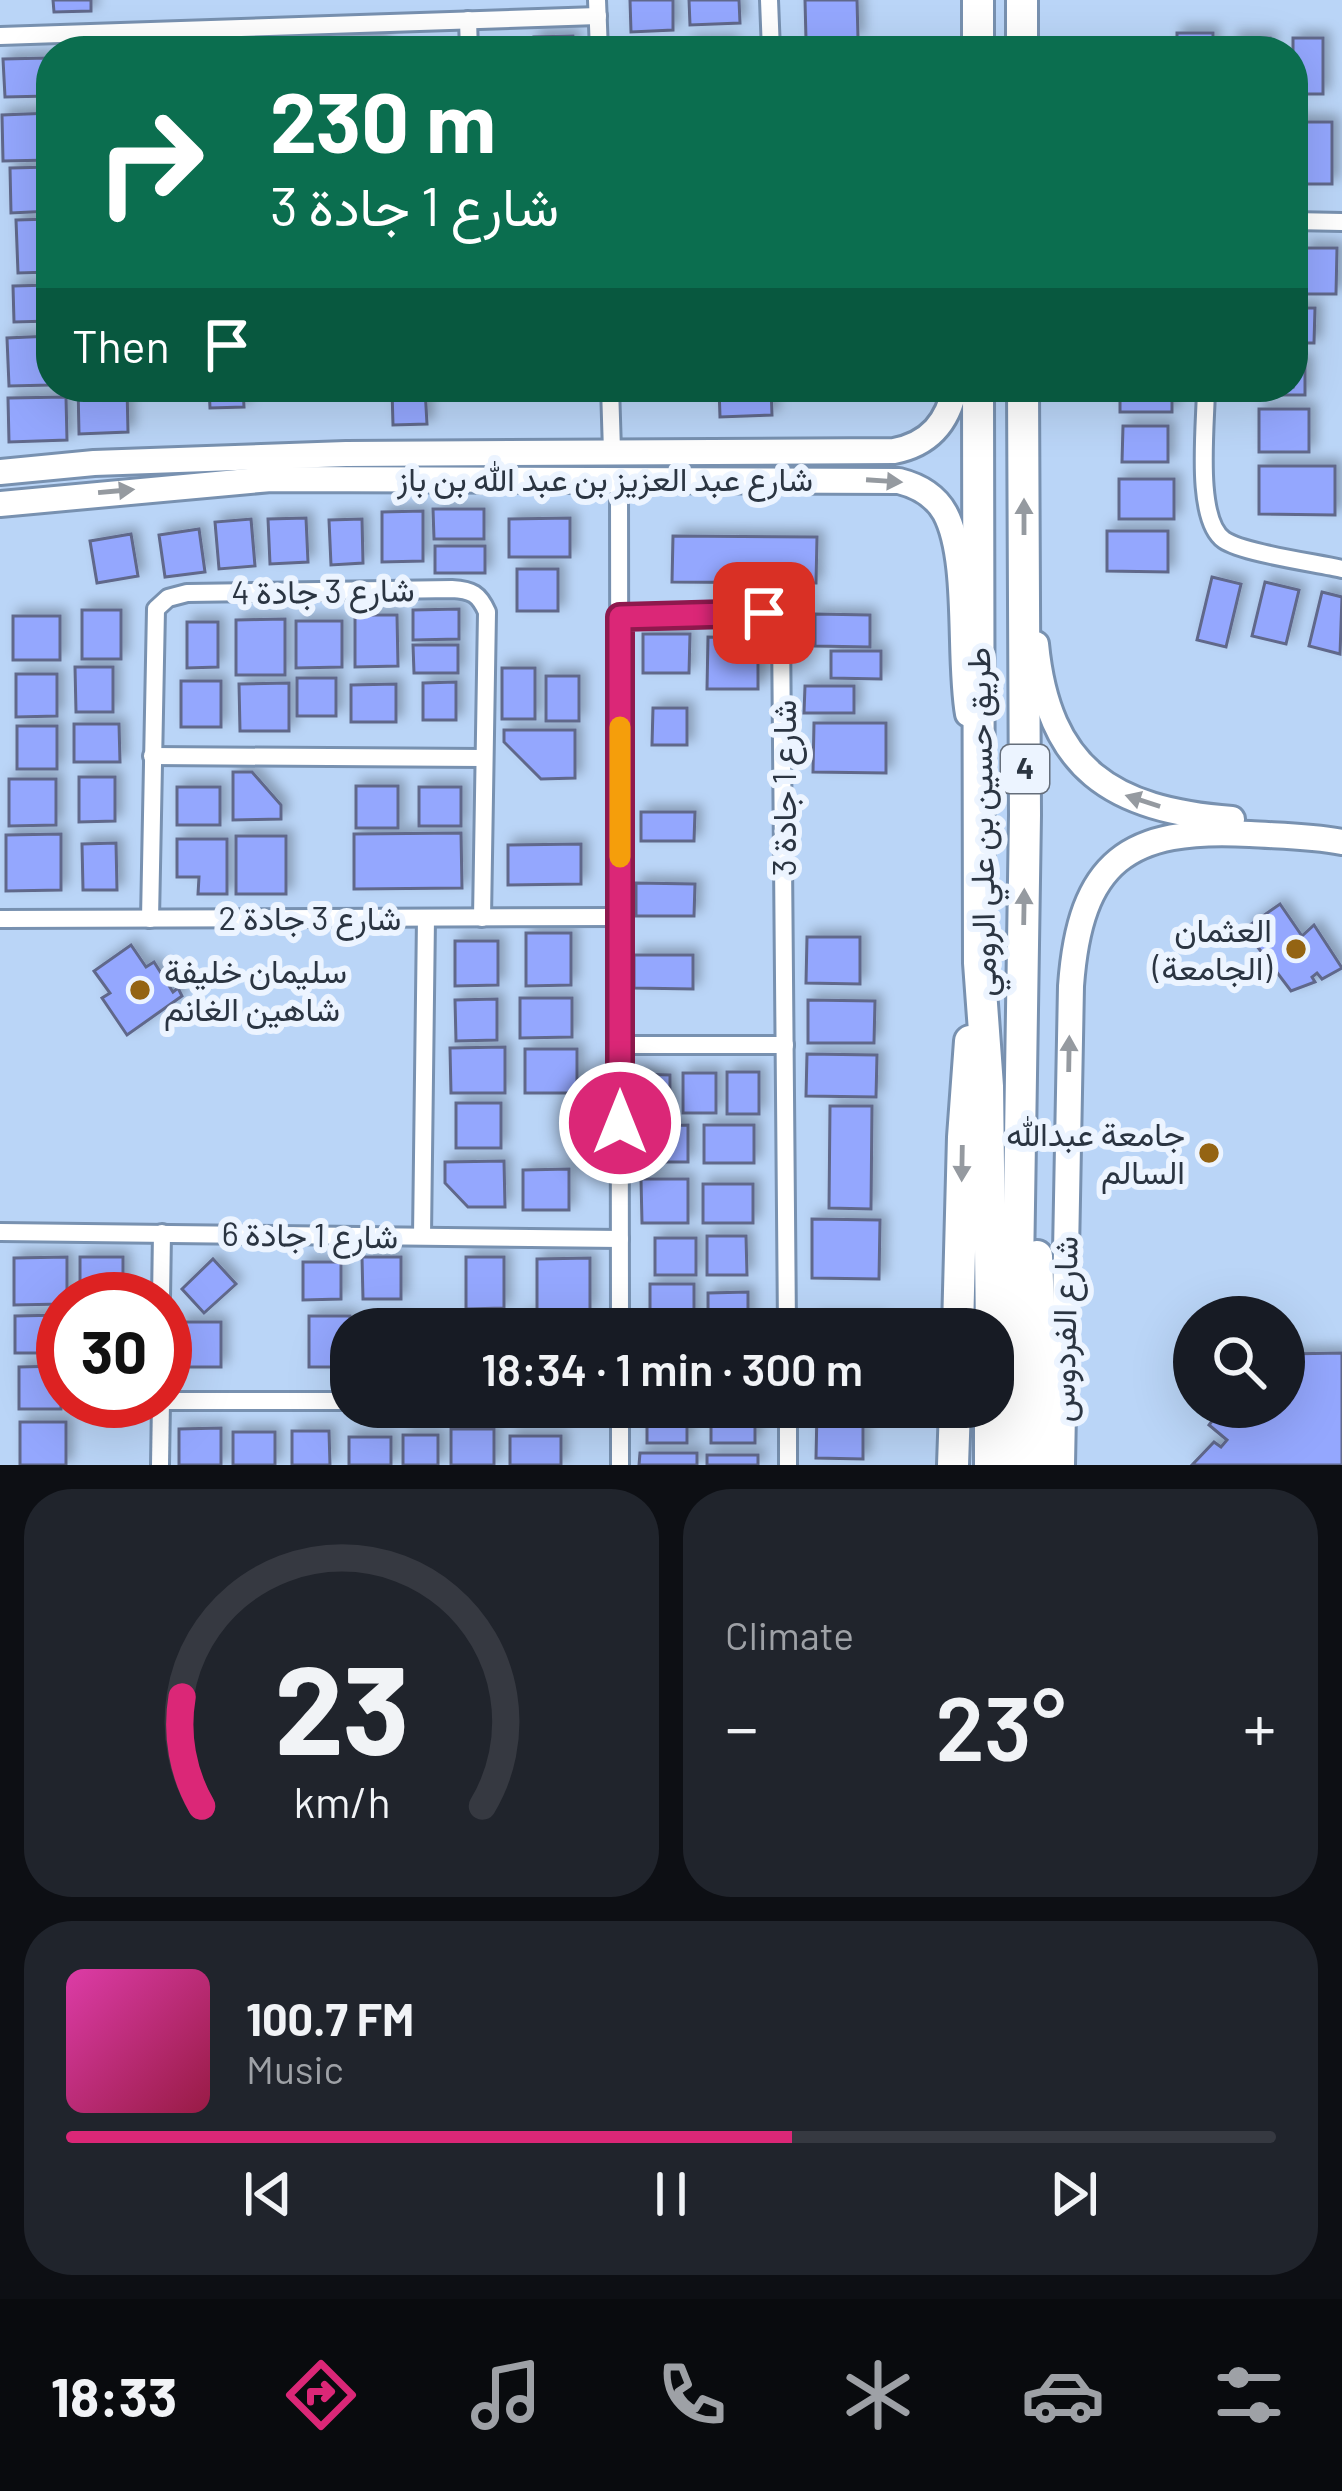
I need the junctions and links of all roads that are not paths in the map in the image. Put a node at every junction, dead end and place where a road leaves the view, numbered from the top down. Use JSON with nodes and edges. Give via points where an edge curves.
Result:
{"nodes":[{"id":1,"x":381,"y":0,"type":"edge"},
{"id":2,"x":769,"y":0,"type":"edge"},
{"id":3,"x":978,"y":0,"type":"edge"},
{"id":4,"x":598,"y":8,"type":"edge"},
{"id":5,"x":468,"y":20,"type":"junction"},
{"id":6,"x":382,"y":23,"type":"junction"},
{"id":7,"x":139,"y":31,"type":"junction"},
{"id":8,"x":0,"y":36,"type":"edge"},
{"id":9,"x":139,"y":36,"type":"edge"},
{"id":10,"x":469,"y":36,"type":"edge"},
{"id":11,"x":770,"y":36,"type":"edge"},
{"id":12,"x":978,"y":36,"type":"edge"},
{"id":13,"x":1308,"y":221,"type":"edge"},
{"id":14,"x":1342,"y":222,"type":"edge"},
{"id":15,"x":610,"y":402,"type":"edge"},
{"id":16,"x":952,"y":402,"type":"edge"},
{"id":17,"x":978,"y":402,"type":"edge"},
{"id":18,"x":1023,"y":402,"type":"edge"},
{"id":19,"x":1206,"y":402,"type":"edge"},
{"id":20,"x":612,"y":451,"type":"junction"},
{"id":21,"x":346,"y":454,"type":"junction"},
{"id":22,"x":256,"y":456,"type":"junction"},
{"id":23,"x":0,"y":472,"type":"edge"},
{"id":24,"x":619,"y":478,"type":"junction"},
{"id":25,"x":271,"y":479,"type":"junction"},
{"id":26,"x":166,"y":487,"type":"junction"},
{"id":27,"x":0,"y":504,"type":"edge"},
{"id":28,"x":1342,"y":569,"type":"edge"},
{"id":29,"x":1024,"y":591,"type":"junction"},
{"id":30,"x":620,"y":617,"type":"junction"},
{"id":31,"x":152,"y":756,"type":"junction"},
{"id":32,"x":483,"y":758,"type":"junction"},
{"id":33,"x":979,"y":763,"type":"junction"},
{"id":34,"x":1342,"y":824,"type":"edge"},
{"id":35,"x":1342,"y":842,"type":"edge"},
{"id":36,"x":620,"y":917,"type":"junction"},
{"id":37,"x":426,"y":918,"type":"junction"},
{"id":38,"x":482,"y":918,"type":"junction"},
{"id":39,"x":150,"y":919,"type":"junction"},
{"id":40,"x":0,"y":920,"type":"edge"},
{"id":41,"x":979,"y":963,"type":"junction"},
{"id":42,"x":785,"y":1045,"type":"junction"},
{"id":43,"x":620,"y":1046,"type":"junction"},
{"id":44,"x":1019,"y":1150,"type":"junction"},
{"id":45,"x":0,"y":1232,"type":"edge"},
{"id":46,"x":162,"y":1234,"type":"junction"},
{"id":47,"x":422,"y":1236,"type":"junction"},
{"id":48,"x":620,"y":1239,"type":"junction"},
{"id":49,"x":161,"y":1272,"type":"edge"},
{"id":50,"x":620,"y":1308,"type":"edge"},
{"id":51,"x":787,"y":1308,"type":"edge"},
{"id":52,"x":959,"y":1308,"type":"edge"},
{"id":53,"x":991,"y":1308,"type":"edge"},
{"id":54,"x":192,"y":1401,"type":"edge"},
{"id":55,"x":330,"y":1401,"type":"edge"},
{"id":56,"x":162,"y":1428,"type":"edge"},
{"id":57,"x":620,"y":1428,"type":"edge"},
{"id":58,"x":788,"y":1428,"type":"edge"},
{"id":59,"x":955,"y":1428,"type":"edge"},
{"id":60,"x":990,"y":1428,"type":"edge"},
{"id":61,"x":160,"y":1465,"type":"edge"},
{"id":62,"x":620,"y":1465,"type":"edge"},
{"id":63,"x":788,"y":1465,"type":"edge"},
{"id":64,"x":953,"y":1465,"type":"edge"},
{"id":65,"x":990,"y":1465,"type":"edge"},
{"id":66,"x":1015,"y":1465,"type":"edge"},
{"id":67,"x":1045,"y":1465,"type":"edge"},
{"id":68,"x":1062,"y":1465,"type":"edge"}],
"edges":[{"from":1,"to":6,"type":"street"},
{"from":2,"to":11,"type":"street"},
{"from":3,"to":12,"type":"highway"},
{"from":4,"to":5,"type":"street"},
{"from":5,"to":6,"type":"street"},
{"from":5,"to":10,"type":"street"},
{"from":6,"to":7,"type":"street"},
{"from":7,"to":8,"type":"street"},
{"from":7,"to":9,"type":"street"},
{"from":13,"to":14,"type":"street"},
{"from":15,"to":20,"type":"street"},
{"from":16,"to":20,"type":"street","name":"شارع عبد العزيز بن عبد الله بن باز","via":[[933,433],[894,452]]},
{"from":17,"to":33,"type":"highway","name":"طريق حسين بن علي الرومي","number":"4"},
{"from":29,"to":18,"type":"highway","name":"طريق حسين بن علي الرومي","number":"4","one_way":true},
{"from":19,"to":28,"type":"street","via":[[1213,528],[1229,544]]},
{"from":20,"to":21,"type":"street","name":"شارع عبد العزيز بن عبد الله بن باز"},
{"from":21,"to":22,"type":"street","name":"شارع عبد العزيز بن عبد الله بن باز"},
{"from":21,"to":25,"type":"street","via":[[279,462]]},
{"from":22,"to":23,"type":"street","name":"شارع عبد العزيز بن عبد الله بن باز"},
{"from":22,"to":26,"type":"street","via":[[254,468]]},
{"from":24,"to":25,"type":"street","name":"شارع عبد العزيز بن عبد الله بن باز"},
{"from":24,"to":30,"type":"street"},
{"from":24,"to":33,"type":"street","name":"شارع عبد العزيز بن عبد الله بن باز","one_way":true,"via":[[884,480],[927,492],[945,512],[955,544],[962,673]]},
{"from":25,"to":26,"type":"street","name":"شارع عبد العزيز بن عبد الله بن باز"},
{"from":27,"to":26,"type":"street","name":"شارع عبد العزيز بن عبد الله بن باز","one_way":true},
{"from":34,"to":29,"type":"street","one_way":true,"via":[[1198,815],[1101,782],[1066,748],[1050,717]]},
{"from":44,"to":29,"type":"highway","name":"طريق حسين بن علي الرومي","number":"4","one_way":true},
{"from":30,"to":36,"type":"street"},
{"from":30,"to":42,"type":"street","name":"شارع 1 جادة 3","via":[[764,613],[781,625]]},
{"from":31,"to":32,"type":"street"},
{"from":31,"to":32,"type":"street","name":"شارع 3 جادة 4","via":[[153,625],[168,598],[452,589],[481,597],[488,612]]},
{"from":31,"to":39,"type":"street","name":"شارع 3 جادة 4"},
{"from":32,"to":38,"type":"street","name":"شارع 3 جادة 4"},
{"from":33,"to":41,"type":"highway","name":"طريق حسين بن علي الرومي","number":"4"},
{"from":68,"to":35,"type":"street","name":"شارع الفردوس","one_way":true,"via":[[1070,986],[1086,906],[1116,864],[1166,836]]},
{"from":36,"to":38,"type":"street","name":"شارع 3 جادة 2"},
{"from":36,"to":43,"type":"street"},
{"from":37,"to":38,"type":"street","name":"شارع 3 جادة 2"},
{"from":37,"to":39,"type":"street","name":"شارع 3 جادة 2"},
{"from":37,"to":47,"type":"street"},
{"from":39,"to":40,"type":"street","name":"شارع 3 جادة 2"},
{"from":41,"to":52,"type":"highway","one_way":true,"via":[[965,1094]]},
{"from":41,"to":53,"type":"highway","name":"طريق حسين بن علي الرومي","number":"4"},
{"from":42,"to":43,"type":"street"},
{"from":42,"to":51,"type":"street","name":"شارع 1 جادة 3"},
{"from":43,"to":48,"type":"street"},
{"from":44,"to":66,"type":"highway","name":"طريق حسين بن علي الرومي","number":"4"},
{"from":44,"to":67,"type":"highway","via":[[1035,1207]]},
{"from":45,"to":46,"type":"street","name":"شارع 1 جادة 6"},
{"from":46,"to":47,"type":"street","name":"شارع 1 جادة 6"},
{"from":46,"to":49,"type":"street"},
{"from":47,"to":48,"type":"street","name":"شارع 1 جادة 6"},
{"from":48,"to":50,"type":"street"},
{"from":54,"to":55,"type":"street"},
{"from":56,"to":61,"type":"street"},
{"from":57,"to":62,"type":"street"},
{"from":58,"to":63,"type":"street"},
{"from":59,"to":64,"type":"highway"},
{"from":60,"to":65,"type":"highway"}]}
